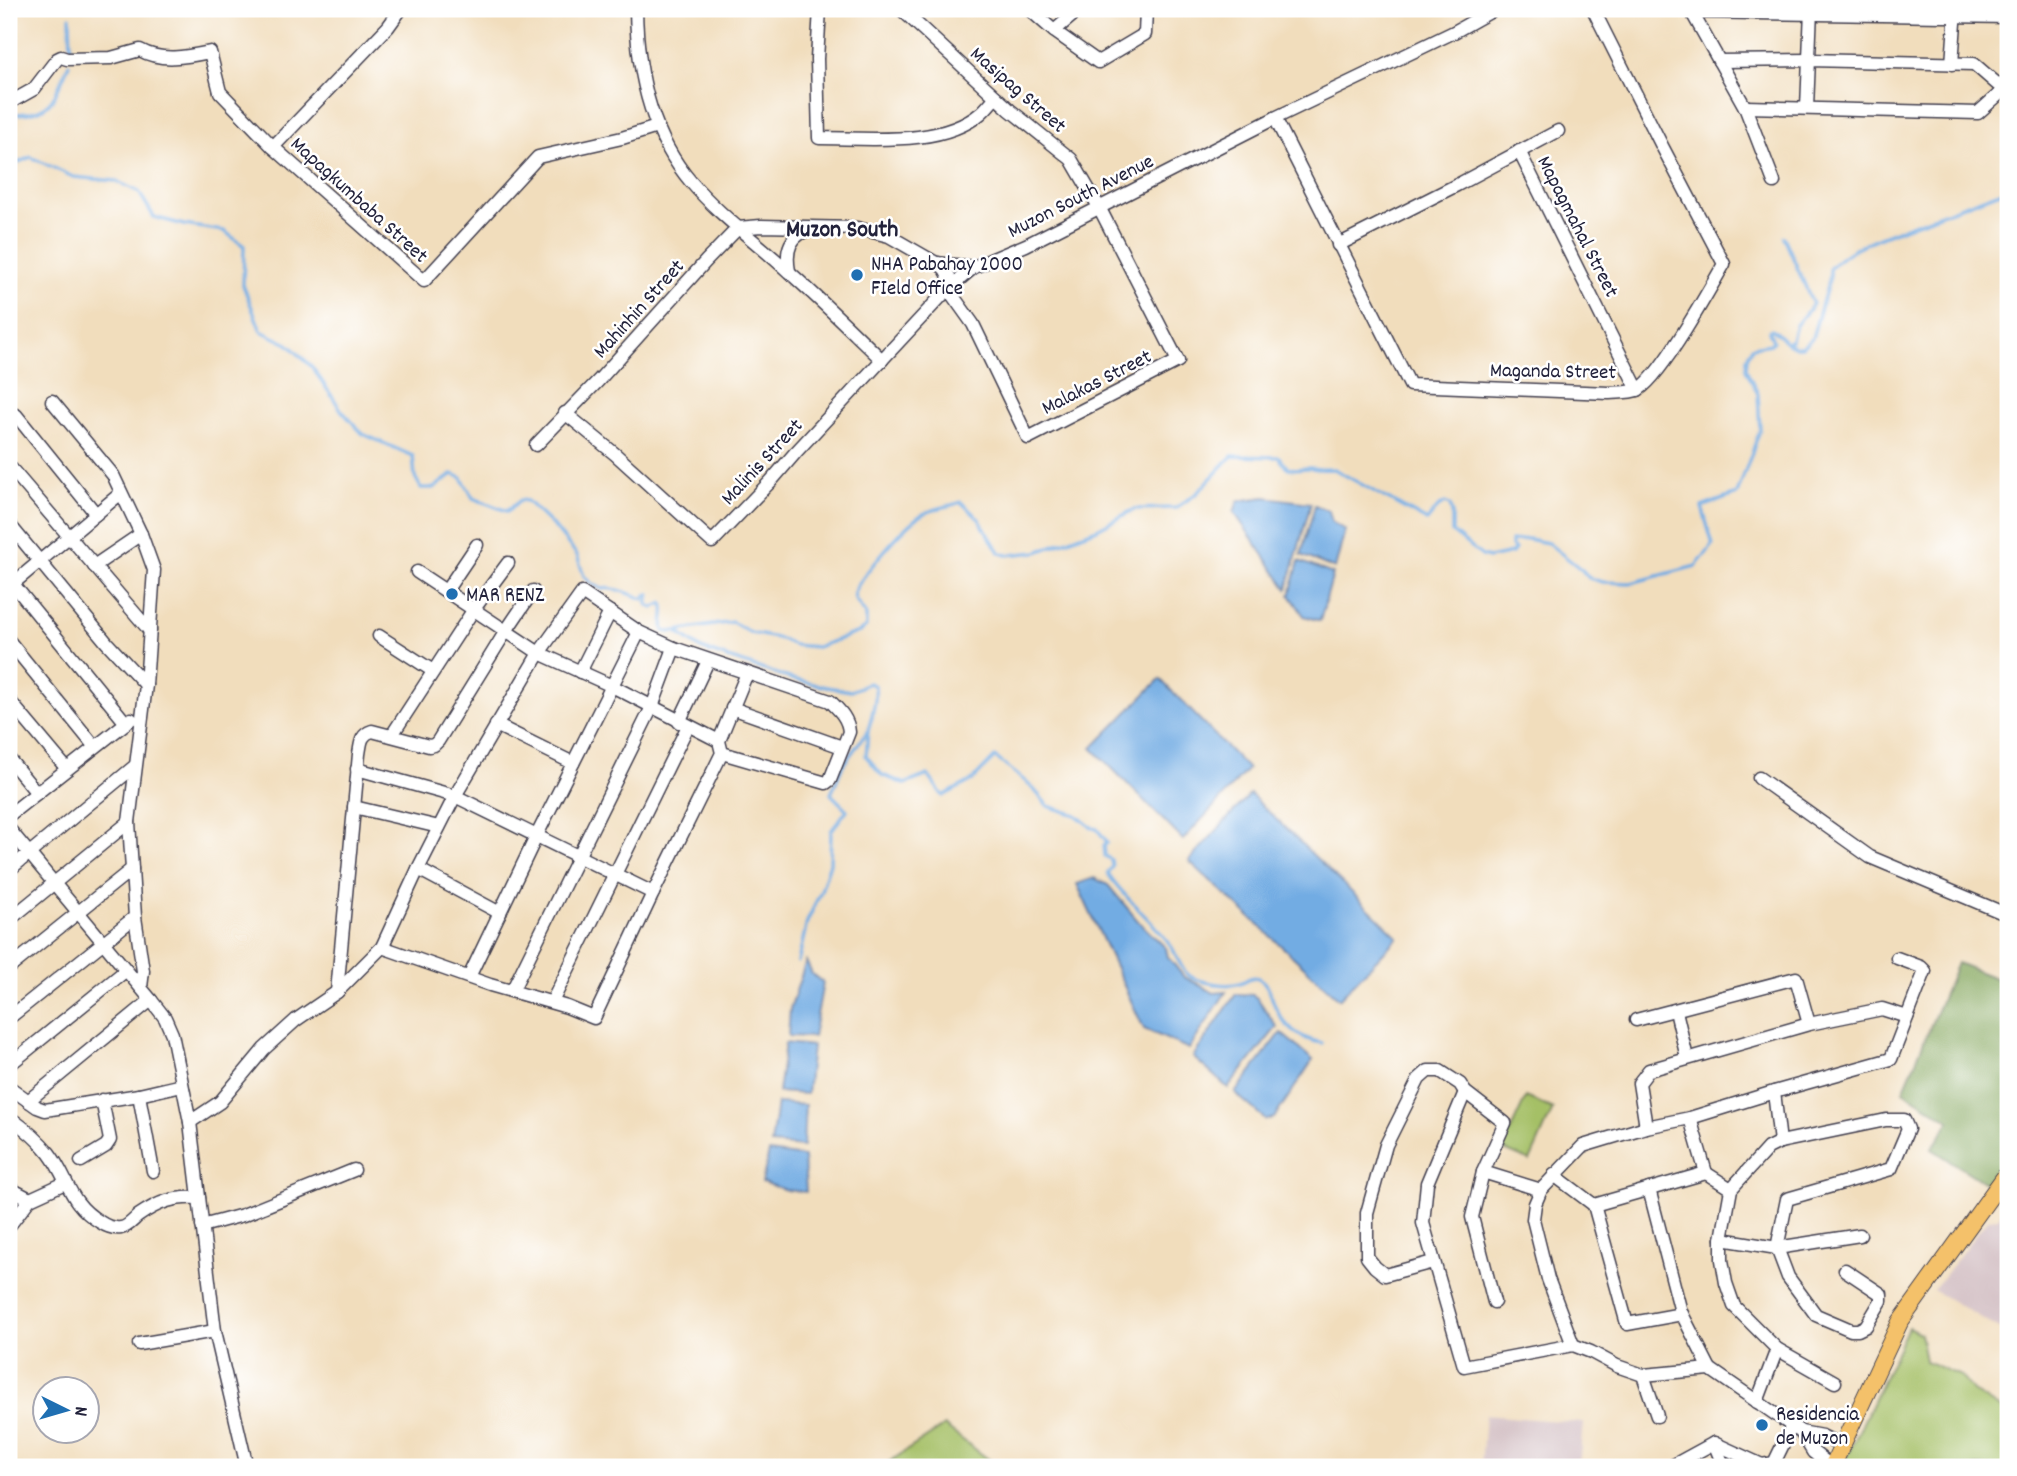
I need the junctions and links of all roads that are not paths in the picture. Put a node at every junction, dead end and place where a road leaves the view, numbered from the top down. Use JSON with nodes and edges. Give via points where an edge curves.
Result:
{"nodes":[{"id":1,"x":401,"y":9,"type":"edge"},
{"id":2,"x":636,"y":9,"type":"edge"},
{"id":3,"x":820,"y":9,"type":"edge"},
{"id":4,"x":901,"y":9,"type":"edge"},
{"id":5,"x":1029,"y":9,"type":"edge"},
{"id":6,"x":1080,"y":9,"type":"edge"},
{"id":7,"x":1146,"y":9,"type":"edge"},
{"id":8,"x":1495,"y":9,"type":"edge"},
{"id":9,"x":1593,"y":9,"type":"edge"},
{"id":10,"x":1691,"y":10,"type":"edge"},
{"id":11,"x":1811,"y":11,"type":"edge"},
{"id":12,"x":1956,"y":13,"type":"edge"},
{"id":13,"x":2008,"y":17,"type":"edge"},
{"id":14,"x":1054,"y":31,"type":"junction"},
{"id":15,"x":1809,"y":60,"type":"junction"},
{"id":16,"x":1719,"y":61,"type":"junction"},
{"id":17,"x":1952,"y":64,"type":"junction"},
{"id":18,"x":2006,"y":88,"type":"edge"},
{"id":19,"x":996,"y":97,"type":"junction"},
{"id":20,"x":9,"y":103,"type":"edge"},
{"id":21,"x":1745,"y":107,"type":"junction"},
{"id":22,"x":1807,"y":108,"type":"junction"},
{"id":23,"x":1275,"y":118,"type":"junction"},
{"id":24,"x":657,"y":127,"type":"junction"},
{"id":25,"x":1558,"y":131,"type":"dead end"},
{"id":26,"x":273,"y":147,"type":"junction"},
{"id":27,"x":1520,"y":151,"type":"junction"},
{"id":28,"x":1774,"y":182,"type":"dead end"},
{"id":29,"x":1099,"y":207,"type":"junction"},
{"id":30,"x":738,"y":228,"type":"junction"},
{"id":31,"x":819,"y":228,"type":"junction"},
{"id":32,"x":1338,"y":245,"type":"junction"},
{"id":33,"x":937,"y":263,"type":"junction"},
{"id":34,"x":974,"y":267,"type":"junction"},
{"id":35,"x":789,"y":271,"type":"junction"},
{"id":36,"x":948,"y":289,"type":"junction"},
{"id":37,"x":882,"y":360,"type":"junction"},
{"id":38,"x":1638,"y":390,"type":"junction"},
{"id":39,"x":52,"y":401,"type":"dead end"},
{"id":40,"x":565,"y":413,"type":"junction"},
{"id":41,"x":16,"y":415,"type":"dead end"},
{"id":42,"x":536,"y":444,"type":"dead end"},
{"id":43,"x":9,"y":466,"type":"edge"},
{"id":44,"x":121,"y":494,"type":"junction"},
{"id":45,"x":96,"y":513,"type":"junction"},
{"id":46,"x":9,"y":524,"type":"edge"},
{"id":47,"x":141,"y":534,"type":"junction"},
{"id":48,"x":70,"y":535,"type":"junction"},
{"id":49,"x":477,"y":545,"type":"dead end"},
{"id":50,"x":39,"y":562,"type":"junction"},
{"id":51,"x":508,"y":563,"type":"dead end"},
{"id":52,"x":94,"y":566,"type":"junction"},
{"id":53,"x":416,"y":572,"type":"dead end"},
{"id":54,"x":10,"y":583,"type":"edge"},
{"id":55,"x":533,"y":590,"type":"dead end"},
{"id":56,"x":446,"y":591,"type":"junction"},
{"id":57,"x":474,"y":608,"type":"junction"},
{"id":58,"x":610,"y":612,"type":"junction"},
{"id":59,"x":150,"y":631,"type":"junction"},
{"id":60,"x":506,"y":631,"type":"junction"},
{"id":61,"x":639,"y":632,"type":"junction"},
{"id":62,"x":379,"y":636,"type":"dead end"},
{"id":63,"x":9,"y":641,"type":"edge"},
{"id":64,"x":674,"y":649,"type":"junction"},
{"id":65,"x":539,"y":653,"type":"junction"},
{"id":66,"x":708,"y":661,"type":"junction"},
{"id":67,"x":433,"y":671,"type":"junction"},
{"id":68,"x":580,"y":673,"type":"junction"},
{"id":69,"x":747,"y":673,"type":"junction"},
{"id":70,"x":146,"y":685,"type":"junction"},
{"id":71,"x":612,"y":686,"type":"junction"},
{"id":72,"x":9,"y":700,"type":"edge"},
{"id":73,"x":652,"y":707,"type":"junction"},
{"id":74,"x":732,"y":708,"type":"junction"},
{"id":75,"x":142,"y":710,"type":"junction"},
{"id":76,"x":126,"y":723,"type":"junction"},
{"id":77,"x":683,"y":724,"type":"junction"},
{"id":78,"x":496,"y":725,"type":"junction"},
{"id":79,"x":392,"y":735,"type":"junction"},
{"id":80,"x":95,"y":747,"type":"junction"},
{"id":81,"x":720,"y":747,"type":"junction"},
{"id":82,"x":842,"y":747,"type":"junction"},
{"id":83,"x":9,"y":759,"type":"edge"},
{"id":84,"x":573,"y":763,"type":"junction"},
{"id":85,"x":135,"y":766,"type":"junction"},
{"id":86,"x":67,"y":769,"type":"junction"},
{"id":87,"x":357,"y":769,"type":"junction"},
{"id":88,"x":1759,"y":778,"type":"dead end"},
{"id":89,"x":37,"y":793,"type":"junction"},
{"id":90,"x":455,"y":796,"type":"junction"},
{"id":91,"x":354,"y":807,"type":"junction"},
{"id":92,"x":9,"y":815,"type":"edge"},
{"id":93,"x":129,"y":822,"type":"junction"},
{"id":94,"x":439,"y":827,"type":"junction"},
{"id":95,"x":9,"y":829,"type":"edge"},
{"id":96,"x":536,"y":837,"type":"junction"},
{"id":97,"x":29,"y":854,"type":"junction"},
{"id":98,"x":578,"y":857,"type":"junction"},
{"id":99,"x":132,"y":869,"type":"junction"},
{"id":100,"x":418,"y":869,"type":"junction"},
{"id":101,"x":9,"y":870,"type":"edge"},
{"id":102,"x":615,"y":874,"type":"junction"},
{"id":103,"x":54,"y":884,"type":"junction"},
{"id":104,"x":653,"y":893,"type":"junction"},
{"id":105,"x":77,"y":912,"type":"junction"},
{"id":106,"x":500,"y":912,"type":"junction"},
{"id":107,"x":2008,"y":915,"type":"edge"},
{"id":108,"x":135,"y":917,"type":"junction"},
{"id":109,"x":9,"y":920,"type":"edge"},
{"id":110,"x":102,"y":942,"type":"junction"},
{"id":111,"x":382,"y":947,"type":"junction"},
{"id":112,"x":1897,"y":958,"type":"dead end"},
{"id":113,"x":9,"y":968,"type":"edge"},
{"id":114,"x":125,"y":971,"type":"junction"},
{"id":115,"x":469,"y":977,"type":"junction"},
{"id":116,"x":141,"y":987,"type":"junction"},
{"id":117,"x":512,"y":991,"type":"junction"},
{"id":118,"x":337,"y":992,"type":"junction"},
{"id":119,"x":151,"y":1000,"type":"junction"},
{"id":120,"x":552,"y":1002,"type":"junction"},
{"id":121,"x":1676,"y":1011,"type":"junction"},
{"id":122,"x":1907,"y":1017,"type":"junction"},
{"id":123,"x":9,"y":1018,"type":"edge"},
{"id":124,"x":1636,"y":1020,"type":"dead end"},
{"id":125,"x":1809,"y":1024,"type":"junction"},
{"id":126,"x":1687,"y":1058,"type":"junction"},
{"id":127,"x":9,"y":1065,"type":"edge"},
{"id":128,"x":182,"y":1085,"type":"junction"},
{"id":129,"x":9,"y":1087,"type":"edge"},
{"id":130,"x":1774,"y":1092,"type":"junction"},
{"id":131,"x":1465,"y":1093,"type":"junction"},
{"id":132,"x":139,"y":1094,"type":"junction"},
{"id":133,"x":102,"y":1100,"type":"junction"},
{"id":134,"x":28,"y":1101,"type":"junction"},
{"id":135,"x":9,"y":1117,"type":"edge"},
{"id":136,"x":1690,"y":1118,"type":"junction"},
{"id":137,"x":190,"y":1122,"type":"junction"},
{"id":138,"x":1646,"y":1127,"type":"junction"},
{"id":139,"x":1780,"y":1142,"type":"junction"},
{"id":140,"x":81,"y":1161,"type":"dead end"},
{"id":141,"x":354,"y":1170,"type":"dead end"},
{"id":142,"x":153,"y":1171,"type":"dead end"},
{"id":143,"x":2008,"y":1171,"type":"edge"},
{"id":144,"x":1483,"y":1172,"type":"junction"},
{"id":145,"x":1706,"y":1173,"type":"junction"},
{"id":146,"x":1554,"y":1175,"type":"junction"},
{"id":147,"x":65,"y":1182,"type":"junction"},
{"id":148,"x":9,"y":1188,"type":"edge"},
{"id":149,"x":1649,"y":1189,"type":"junction"},
{"id":150,"x":1731,"y":1189,"type":"junction"},
{"id":151,"x":1541,"y":1190,"type":"junction"},
{"id":152,"x":199,"y":1198,"type":"junction"},
{"id":153,"x":30,"y":1199,"type":"junction"},
{"id":154,"x":1594,"y":1205,"type":"junction"},
{"id":155,"x":9,"y":1226,"type":"edge"},
{"id":156,"x":201,"y":1227,"type":"junction"},
{"id":157,"x":1860,"y":1235,"type":"dead end"},
{"id":158,"x":1722,"y":1239,"type":"junction"},
{"id":159,"x":1776,"y":1248,"type":"junction"},
{"id":160,"x":1433,"y":1262,"type":"junction"},
{"id":161,"x":1845,"y":1270,"type":"dead end"},
{"id":162,"x":1494,"y":1302,"type":"dead end"},
{"id":163,"x":1682,"y":1314,"type":"junction"},
{"id":164,"x":215,"y":1331,"type":"junction"},
{"id":165,"x":139,"y":1344,"type":"dead end"},
{"id":166,"x":1573,"y":1345,"type":"junction"},
{"id":167,"x":1777,"y":1349,"type":"junction"},
{"id":168,"x":1710,"y":1368,"type":"junction"},
{"id":169,"x":1643,"y":1374,"type":"junction"},
{"id":170,"x":1835,"y":1382,"type":"dead end"},
{"id":171,"x":1757,"y":1402,"type":"junction"},
{"id":172,"x":1657,"y":1416,"type":"dead end"},
{"id":173,"x":1796,"y":1429,"type":"junction"},
{"id":174,"x":1714,"y":1443,"type":"junction"},
{"id":175,"x":1842,"y":1446,"type":"junction"},
{"id":176,"x":1758,"y":1466,"type":"edge"},
{"id":177,"x":247,"y":1467,"type":"edge"},
{"id":178,"x":1670,"y":1467,"type":"edge"},
{"id":179,"x":1724,"y":1467,"type":"edge"},
{"id":180,"x":1832,"y":1467,"type":"edge"}],
"edges":[{"from":1,"to":26,"type":"street"},
{"from":2,"to":24,"type":"street","via":[[639,58]]},
{"from":3,"to":19,"type":"street","via":[[819,138],[923,138],[964,124]]},
{"from":4,"to":19,"type":"street","name":"Masipag Street"},
{"from":5,"to":14,"type":"street"},
{"from":6,"to":14,"type":"street"},
{"from":7,"to":14,"type":"street","via":[[1145,34],[1098,62]]},
{"from":8,"to":23,"type":"street","name":"Muzon South Avenue"},
{"from":9,"to":38,"type":"street","name":"Maganda Street","via":[[1724,264],[1658,370]]},
{"from":10,"to":11,"type":"street"},
{"from":10,"to":16,"type":"street"},
{"from":11,"to":12,"type":"street"},
{"from":11,"to":15,"type":"street"},
{"from":12,"to":13,"type":"street"},
{"from":12,"to":17,"type":"street"},
{"from":15,"to":16,"type":"street"},
{"from":15,"to":17,"type":"street"},
{"from":15,"to":22,"type":"street"},
{"from":16,"to":21,"type":"street"},
{"from":17,"to":18,"type":"street","via":[[1974,64]]},
{"from":18,"to":22,"type":"street","via":[[1978,113]]},
{"from":19,"to":29,"type":"street","name":"Masipag Street","via":[[1071,159]]},
{"from":20,"to":26,"type":"street","via":[[34,89],[57,59],[111,58],[140,50],[160,58],[210,52],[220,92]]},
{"from":21,"to":22,"type":"street"},
{"from":21,"to":28,"type":"street"},
{"from":23,"to":29,"type":"street","name":"Muzon South Avenue"},
{"from":23,"to":32,"type":"street","name":"Maganda Street"},
{"from":24,"to":26,"type":"street","name":"Mapagkumbaba Street","via":[[538,157],[424,281]]},
{"from":24,"to":30,"type":"street","via":[[691,182]]},
{"from":25,"to":27,"type":"street"},
{"from":27,"to":32,"type":"street","name":"Mapagmahal Street"},
{"from":27,"to":38,"type":"street","name":"Mapagmahal Street"},
{"from":29,"to":34,"type":"street","name":"Muzon South Avenue"},
{"from":29,"to":36,"type":"street","name":"Malakas Street","via":[[1178,361],[1028,438],[973,324]]},
{"from":30,"to":31,"type":"street","name":"Muzon South Avenue"},
{"from":30,"to":35,"type":"street"},
{"from":30,"to":40,"type":"street","name":"Mahinhin Street"},
{"from":31,"to":33,"type":"street","name":"Muzon South Avenue","via":[[857,228],[889,236]]},
{"from":31,"to":35,"type":"street","via":[[801,232],[792,241],[786,257]]},
{"from":32,"to":38,"type":"street","name":"Maganda Street","via":[[1410,385],[1609,393]]},
{"from":33,"to":34,"type":"street","name":"Muzon South Avenue"},
{"from":33,"to":36,"type":"street","via":[[948,276]]},
{"from":34,"to":36,"type":"street","name":"Malinis Street"},
{"from":35,"to":37,"type":"street"},
{"from":36,"to":37,"type":"street","name":"Malinis Street"},
{"from":37,"to":40,"type":"street","name":"Malinis Street","via":[[712,542]]},
{"from":39,"to":44,"type":"street","via":[[113,475]]},
{"from":40,"to":42,"type":"street","name":"Mahinhin Street"},
{"from":41,"to":45,"type":"street"},
{"from":43,"to":48,"type":"street"},
{"from":44,"to":45,"type":"street"},
{"from":44,"to":47,"type":"street"},
{"from":45,"to":48,"type":"street"},
{"from":46,"to":50,"type":"street"},
{"from":47,"to":52,"type":"street"},
{"from":47,"to":59,"type":"street","via":[[153,570]]},
{"from":48,"to":50,"type":"street"},
{"from":48,"to":52,"type":"street"},
{"from":49,"to":56,"type":"street"},
{"from":50,"to":54,"type":"street"},
{"from":50,"to":70,"type":"street"},
{"from":51,"to":57,"type":"street"},
{"from":52,"to":59,"type":"street"},
{"from":53,"to":56,"type":"street"},
{"from":54,"to":76,"type":"street"},
{"from":55,"to":60,"type":"street"},
{"from":56,"to":57,"type":"street"},
{"from":57,"to":60,"type":"street"},
{"from":57,"to":67,"type":"street"},
{"from":58,"to":61,"type":"street"},
{"from":58,"to":65,"type":"street","via":[[582,593]]},
{"from":58,"to":68,"type":"street"},
{"from":59,"to":70,"type":"street"},
{"from":60,"to":65,"type":"street"},
{"from":60,"to":79,"type":"street","via":[[434,745]]},
{"from":61,"to":64,"type":"street"},
{"from":61,"to":71,"type":"street"},
{"from":62,"to":67,"type":"street"},
{"from":63,"to":80,"type":"street"},
{"from":64,"to":66,"type":"street"},
{"from":64,"to":73,"type":"street"},
{"from":65,"to":68,"type":"street"},
{"from":65,"to":78,"type":"street"},
{"from":66,"to":69,"type":"street"},
{"from":66,"to":77,"type":"street"},
{"from":67,"to":79,"type":"street"},
{"from":68,"to":71,"type":"street"},
{"from":69,"to":74,"type":"street"},
{"from":69,"to":82,"type":"street","via":[[830,701],[849,726]]},
{"from":70,"to":75,"type":"street"},
{"from":71,"to":73,"type":"street"},
{"from":71,"to":84,"type":"street"},
{"from":72,"to":86,"type":"street"},
{"from":73,"to":77,"type":"street"},
{"from":73,"to":98,"type":"street"},
{"from":74,"to":81,"type":"street"},
{"from":74,"to":82,"type":"street"},
{"from":75,"to":76,"type":"street"},
{"from":75,"to":85,"type":"street"},
{"from":76,"to":80,"type":"street"},
{"from":77,"to":81,"type":"street"},
{"from":77,"to":102,"type":"street"},
{"from":78,"to":84,"type":"street"},
{"from":78,"to":90,"type":"street"},
{"from":79,"to":87,"type":"street","via":[[365,733]]},
{"from":80,"to":86,"type":"street"},
{"from":81,"to":82,"type":"street","via":[[826,783]]},
{"from":81,"to":104,"type":"street"},
{"from":83,"to":89,"type":"street"},
{"from":84,"to":96,"type":"street"},
{"from":85,"to":93,"type":"street"},
{"from":85,"to":97,"type":"street"},
{"from":86,"to":89,"type":"street"},
{"from":87,"to":90,"type":"street"},
{"from":87,"to":91,"type":"street"},
{"from":88,"to":107,"type":"street","via":[[1870,857]]},
{"from":89,"to":92,"type":"street"},
{"from":90,"to":94,"type":"street"},
{"from":90,"to":96,"type":"street"},
{"from":91,"to":94,"type":"street"},
{"from":91,"to":118,"type":"street"},
{"from":93,"to":99,"type":"street"},
{"from":93,"to":103,"type":"street"},
{"from":94,"to":100,"type":"street"},
{"from":95,"to":97,"type":"street"},
{"from":96,"to":98,"type":"street"},
{"from":96,"to":106,"type":"street"},
{"from":97,"to":101,"type":"street"},
{"from":97,"to":103,"type":"street"},
{"from":98,"to":102,"type":"street"},
{"from":98,"to":117,"type":"street"},
{"from":99,"to":105,"type":"street"},
{"from":99,"to":108,"type":"street"},
{"from":100,"to":106,"type":"street"},
{"from":100,"to":111,"type":"street"},
{"from":102,"to":104,"type":"street"},
{"from":102,"to":120,"type":"street"},
{"from":103,"to":105,"type":"street"},
{"from":103,"to":109,"type":"street"},
{"from":104,"to":120,"type":"street","via":[[594,1018]]},
{"from":105,"to":110,"type":"street"},
{"from":105,"to":113,"type":"street"},
{"from":106,"to":115,"type":"street"},
{"from":108,"to":110,"type":"street"},
{"from":108,"to":116,"type":"street"},
{"from":110,"to":114,"type":"street"},
{"from":110,"to":123,"type":"street"},
{"from":111,"to":115,"type":"street"},
{"from":111,"to":118,"type":"street"},
{"from":112,"to":122,"type":"street","via":[[1925,971]]},
{"from":114,"to":116,"type":"street"},
{"from":114,"to":127,"type":"street"},
{"from":115,"to":117,"type":"street"},
{"from":116,"to":119,"type":"street"},
{"from":117,"to":120,"type":"street"},
{"from":118,"to":137,"type":"street","via":[[296,1020],[264,1049],[220,1102]]},
{"from":119,"to":128,"type":"street","via":[[172,1034]]},
{"from":119,"to":134,"type":"street"},
{"from":121,"to":124,"type":"street"},
{"from":121,"to":125,"type":"street","via":[[1796,978]]},
{"from":121,"to":126,"type":"street"},
{"from":122,"to":125,"type":"street","via":[[1882,1009]]},
{"from":122,"to":130,"type":"street","via":[[1891,1059]]},
{"from":125,"to":126,"type":"street"},
{"from":126,"to":138,"type":"street","via":[[1650,1070],[1639,1083]]},
{"from":128,"to":132,"type":"street"},
{"from":128,"to":137,"type":"street"},
{"from":129,"to":134,"type":"street"},
{"from":130,"to":136,"type":"street"},
{"from":130,"to":139,"type":"street"},
{"from":131,"to":144,"type":"street","via":[[1505,1123]]},
{"from":131,"to":160,"type":"street","via":[[1427,1183],[1423,1223]]},
{"from":131,"to":160,"type":"street","via":[[1440,1071],[1428,1071],[1419,1079],[1386,1145],[1367,1213],[1367,1257],[1385,1275]]},
{"from":132,"to":133,"type":"street"},
{"from":132,"to":142,"type":"street"},
{"from":133,"to":134,"type":"street","via":[[45,1110]]},
{"from":133,"to":140,"type":"street","via":[[110,1140]]},
{"from":135,"to":147,"type":"street","via":[[40,1143]]},
{"from":136,"to":138,"type":"street"},
{"from":136,"to":145,"type":"street"},
{"from":137,"to":152,"type":"street"},
{"from":138,"to":146,"type":"street","via":[[1583,1146]]},
{"from":139,"to":150,"type":"street","via":[[1768,1147]]},
{"from":139,"to":159,"type":"street","via":[[1886,1121],[1904,1120],[1908,1129],[1891,1169],[1787,1199]]},
{"from":141,"to":156,"type":"street"},
{"from":143,"to":175,"type":"main road","via":[[1900,1322]]},
{"from":144,"to":151,"type":"street"},
{"from":144,"to":162,"type":"street","via":[[1472,1217]]},
{"from":145,"to":149,"type":"street"},
{"from":145,"to":150,"type":"street"},
{"from":146,"to":151,"type":"street"},
{"from":146,"to":154,"type":"street"},
{"from":147,"to":152,"type":"street","via":[[82,1209],[114,1228],[126,1226],[162,1201]]},
{"from":147,"to":153,"type":"street"},
{"from":148,"to":153,"type":"street"},
{"from":149,"to":154,"type":"street"},
{"from":149,"to":163,"type":"street"},
{"from":150,"to":158,"type":"street"},
{"from":151,"to":166,"type":"street","via":[[1533,1219],[1548,1279]]},
{"from":152,"to":156,"type":"street"},
{"from":153,"to":155,"type":"street"},
{"from":154,"to":163,"type":"street","via":[[1627,1324]]},
{"from":156,"to":164,"type":"street"},
{"from":157,"to":159,"type":"street"},
{"from":158,"to":159,"type":"street"},
{"from":158,"to":167,"type":"street","via":[[1721,1260],[1734,1306]]},
{"from":159,"to":161,"type":"street","via":[[1788,1277],[1816,1315],[1858,1330],[1866,1326],[1881,1294]]},
{"from":160,"to":166,"type":"street","via":[[1464,1366]]},
{"from":163,"to":168,"type":"street"},
{"from":164,"to":165,"type":"street"},
{"from":164,"to":177,"type":"street"},
{"from":166,"to":169,"type":"street"},
{"from":167,"to":170,"type":"street"},
{"from":167,"to":171,"type":"street"},
{"from":168,"to":169,"type":"street"},
{"from":168,"to":171,"type":"street"},
{"from":169,"to":172,"type":"street"},
{"from":171,"to":173,"type":"street"},
{"from":173,"to":175,"type":"street"},
{"from":173,"to":176,"type":"street","via":[[1774,1463]]},
{"from":173,"to":180,"type":"street"},
{"from":174,"to":176,"type":"street"},
{"from":174,"to":178,"type":"street"},
{"from":174,"to":179,"type":"street"},
{"from":175,"to":180,"type":"main road"}]}
